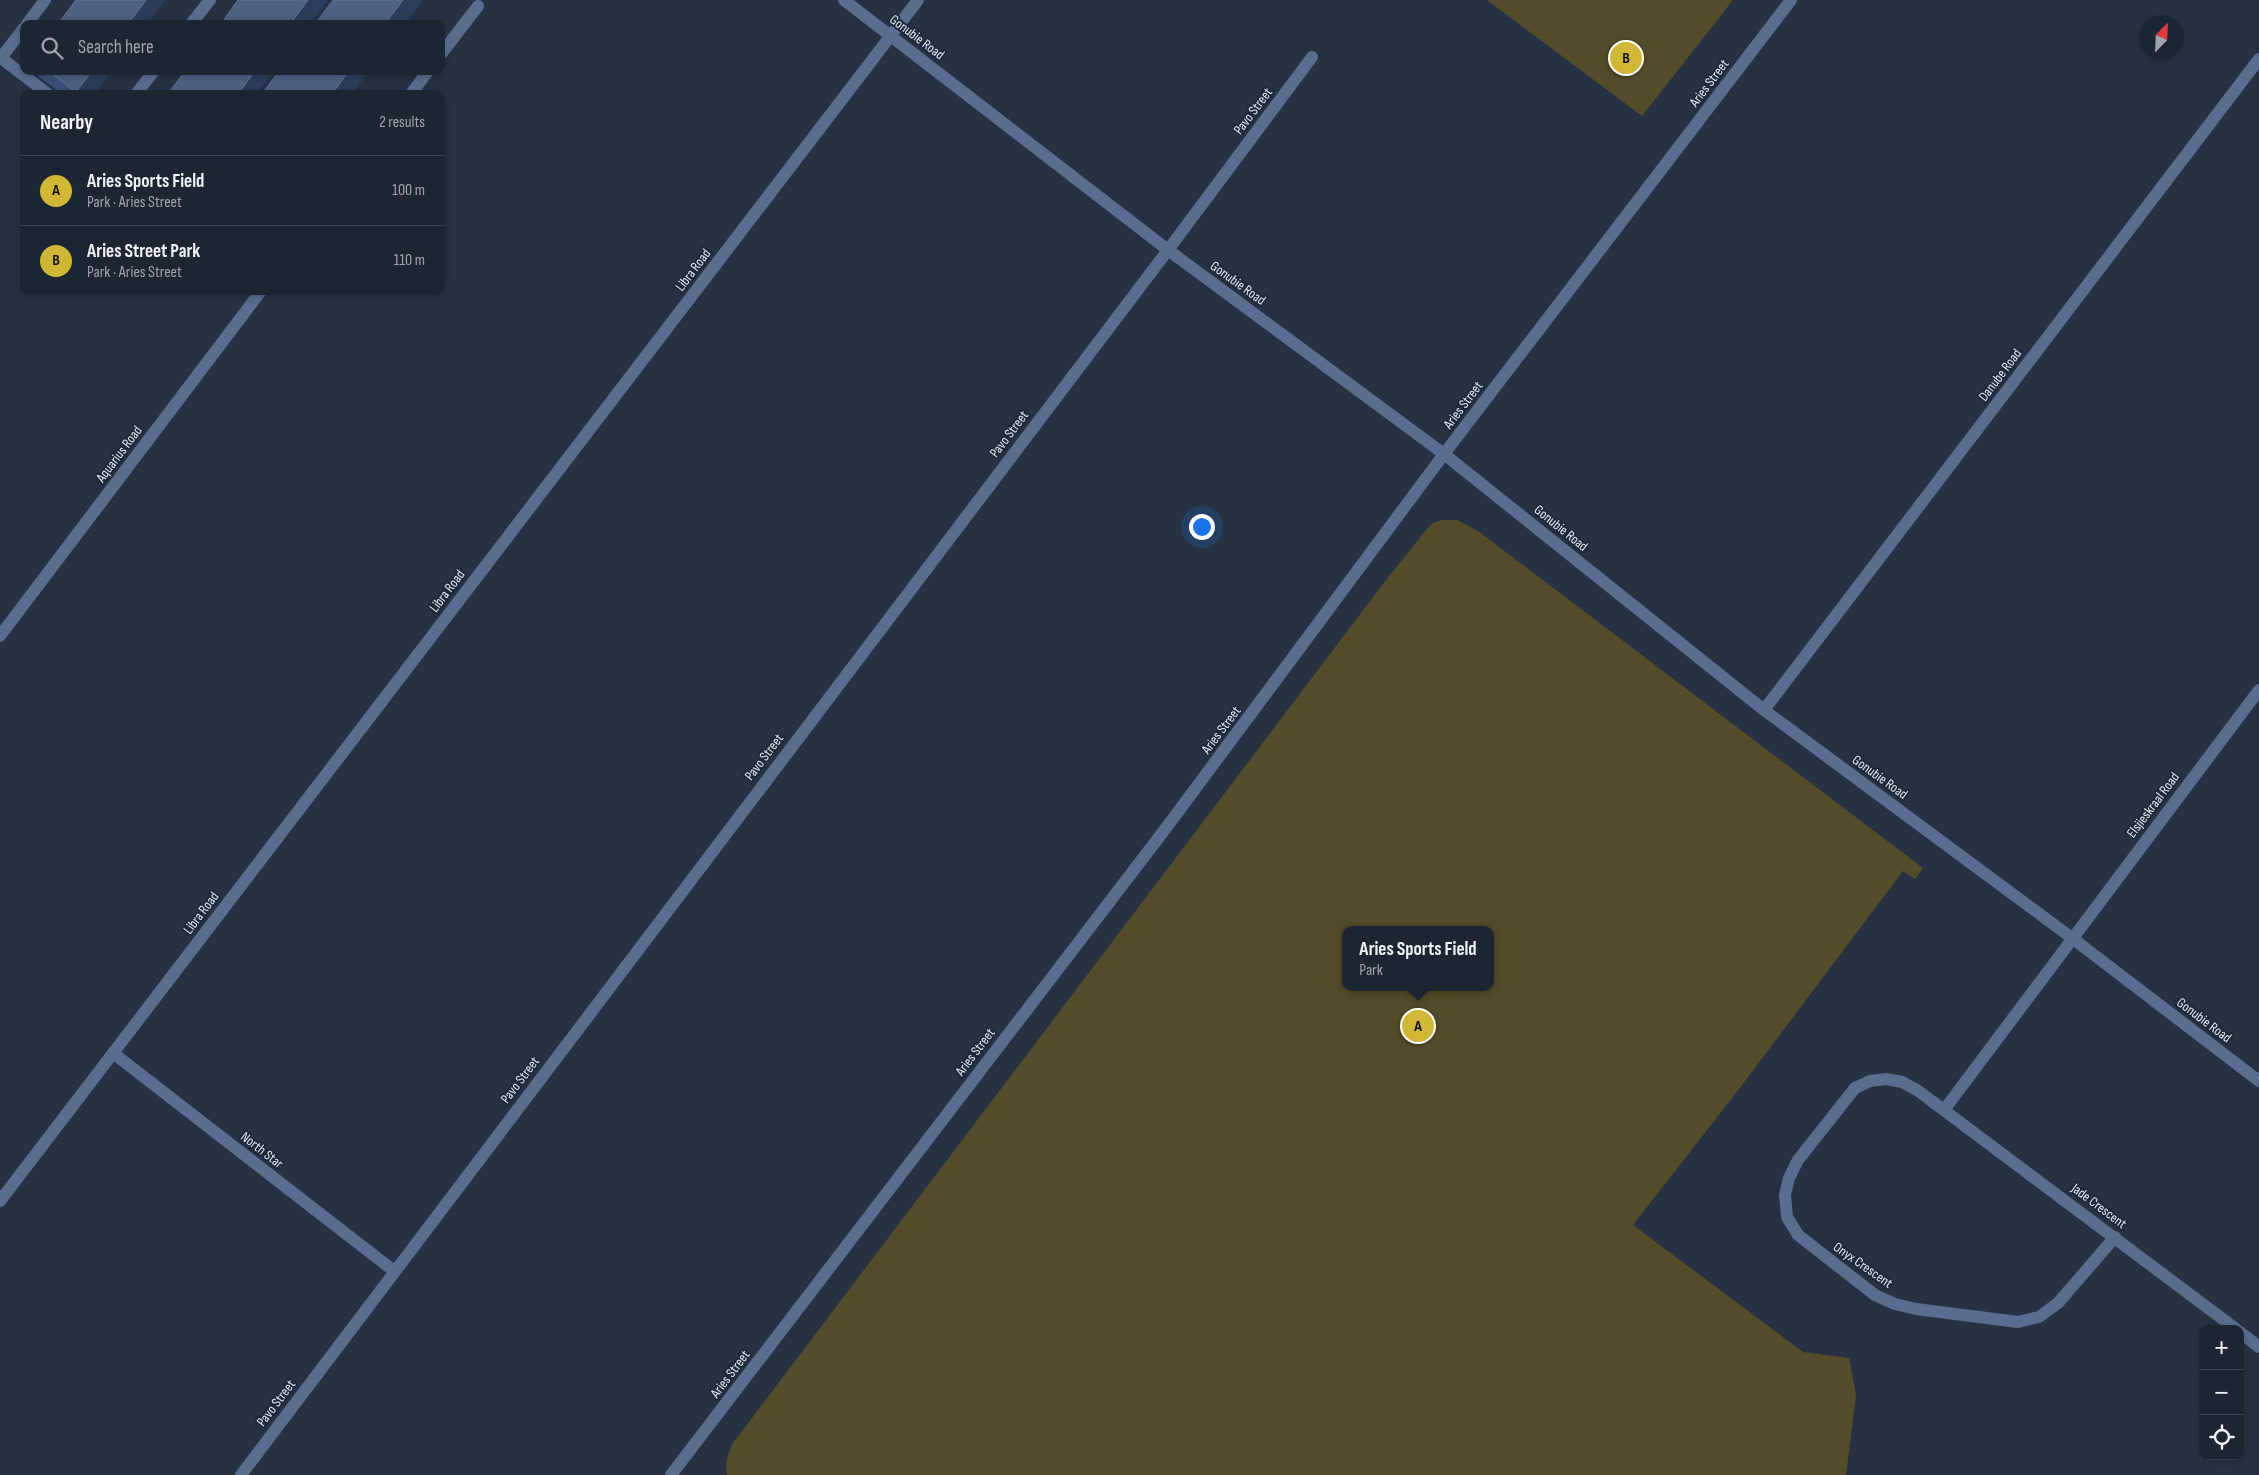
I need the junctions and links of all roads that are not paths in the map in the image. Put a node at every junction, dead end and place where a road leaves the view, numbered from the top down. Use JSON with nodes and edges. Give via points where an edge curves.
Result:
{"nodes":[{"id":1,"x":45,"y":0,"type":"edge"},
{"id":2,"x":210,"y":0,"type":"edge"},
{"id":3,"x":844,"y":0,"type":"edge"},
{"id":4,"x":918,"y":0,"type":"edge"},
{"id":5,"x":1791,"y":0,"type":"edge"},
{"id":6,"x":478,"y":6,"type":"dead end"},
{"id":7,"x":30,"y":20,"type":"edge"},
{"id":8,"x":194,"y":20,"type":"edge"},
{"id":9,"x":20,"y":33,"type":"edge"},
{"id":10,"x":890,"y":36,"type":"junction"},
{"id":11,"x":445,"y":49,"type":"edge"},
{"id":12,"x":1312,"y":57,"type":"dead end"},
{"id":13,"x":1,"y":58,"type":"edge"},
{"id":14,"x":2259,"y":58,"type":"edge"},
{"id":15,"x":20,"y":73,"type":"edge"},
{"id":16,"x":23,"y":75,"type":"edge"},
{"id":17,"x":151,"y":75,"type":"edge"},
{"id":18,"x":425,"y":75,"type":"edge"},
{"id":19,"x":43,"y":90,"type":"edge"},
{"id":20,"x":139,"y":90,"type":"edge"},
{"id":21,"x":414,"y":90,"type":"edge"},
{"id":22,"x":1168,"y":250,"type":"junction"},
{"id":23,"x":258,"y":295,"type":"edge"},
{"id":24,"x":1444,"y":454,"type":"junction"},
{"id":25,"x":0,"y":636,"type":"edge"},
{"id":26,"x":2259,"y":690,"type":"edge"},
{"id":27,"x":1764,"y":710,"type":"junction"},
{"id":28,"x":2072,"y":938,"type":"junction"},
{"id":29,"x":113,"y":1053,"type":"junction"},
{"id":30,"x":1886,"y":1079,"type":"joint"},
{"id":31,"x":2259,"y":1081,"type":"edge"},
{"id":32,"x":1944,"y":1110,"type":"junction"},
{"id":33,"x":0,"y":1201,"type":"edge"},
{"id":34,"x":2115,"y":1237,"type":"junction"},
{"id":35,"x":394,"y":1270,"type":"junction"},
{"id":36,"x":2231,"y":1325,"type":"edge"},
{"id":37,"x":2244,"y":1335,"type":"edge"},
{"id":38,"x":2259,"y":1347,"type":"edge"},
{"id":39,"x":241,"y":1475,"type":"edge"},
{"id":40,"x":671,"y":1475,"type":"edge"}],
"edges":[{"from":1,"to":7,"type":"street"},
{"from":2,"to":8,"type":"street"},
{"from":3,"to":10,"type":"street","name":"Gonubie Road"},
{"from":4,"to":10,"type":"street","name":"Libra Road"},
{"from":5,"to":24,"type":"street","name":"Aries Street"},
{"from":6,"to":11,"type":"street"},
{"from":9,"to":13,"type":"street"},
{"from":10,"to":22,"type":"street","name":"Gonubie Road"},
{"from":10,"to":29,"type":"street","name":"Libra Road"},
{"from":12,"to":22,"type":"street","name":"Pavo Street"},
{"from":13,"to":15,"type":"street"},
{"from":14,"to":27,"type":"street","name":"Danube Road"},
{"from":16,"to":19,"type":"street"},
{"from":17,"to":20,"type":"street"},
{"from":18,"to":21,"type":"street"},
{"from":22,"to":24,"type":"street","name":"Gonubie Road"},
{"from":22,"to":35,"type":"street","name":"Pavo Street"},
{"from":23,"to":25,"type":"street","name":"Aquarius Road"},
{"from":24,"to":27,"type":"street","name":"Gonubie Road"},
{"from":24,"to":40,"type":"street","name":"Aries Street","via":[[1166,828]]},
{"from":26,"to":28,"type":"street","name":"Elsjieskraal Road"},
{"from":27,"to":28,"type":"street","name":"Gonubie Road"},
{"from":28,"to":31,"type":"street","name":"Gonubie Road"},
{"from":28,"to":32,"type":"street"},
{"from":29,"to":33,"type":"street","name":"Libra Road"},
{"from":29,"to":35,"type":"street","name":"North Star"},
{"from":30,"to":32,"type":"street","name":"Jade Crescent","via":[[1918,1090]]},
{"from":30,"to":34,"type":"street","name":"Onyx Crescent","via":[[1870,1081],[1855,1088],[1844,1100],[1798,1160],[1785,1195],[1787,1217],[1798,1235],[1875,1295],[1916,1309],[2018,1322],[2038,1317],[2058,1304]]},
{"from":32,"to":34,"type":"street","name":"Jade Crescent"},
{"from":34,"to":36,"type":"street","name":"Jade Crescent"},
{"from":35,"to":39,"type":"street","name":"Pavo Street"},
{"from":37,"to":38,"type":"street"}]}
